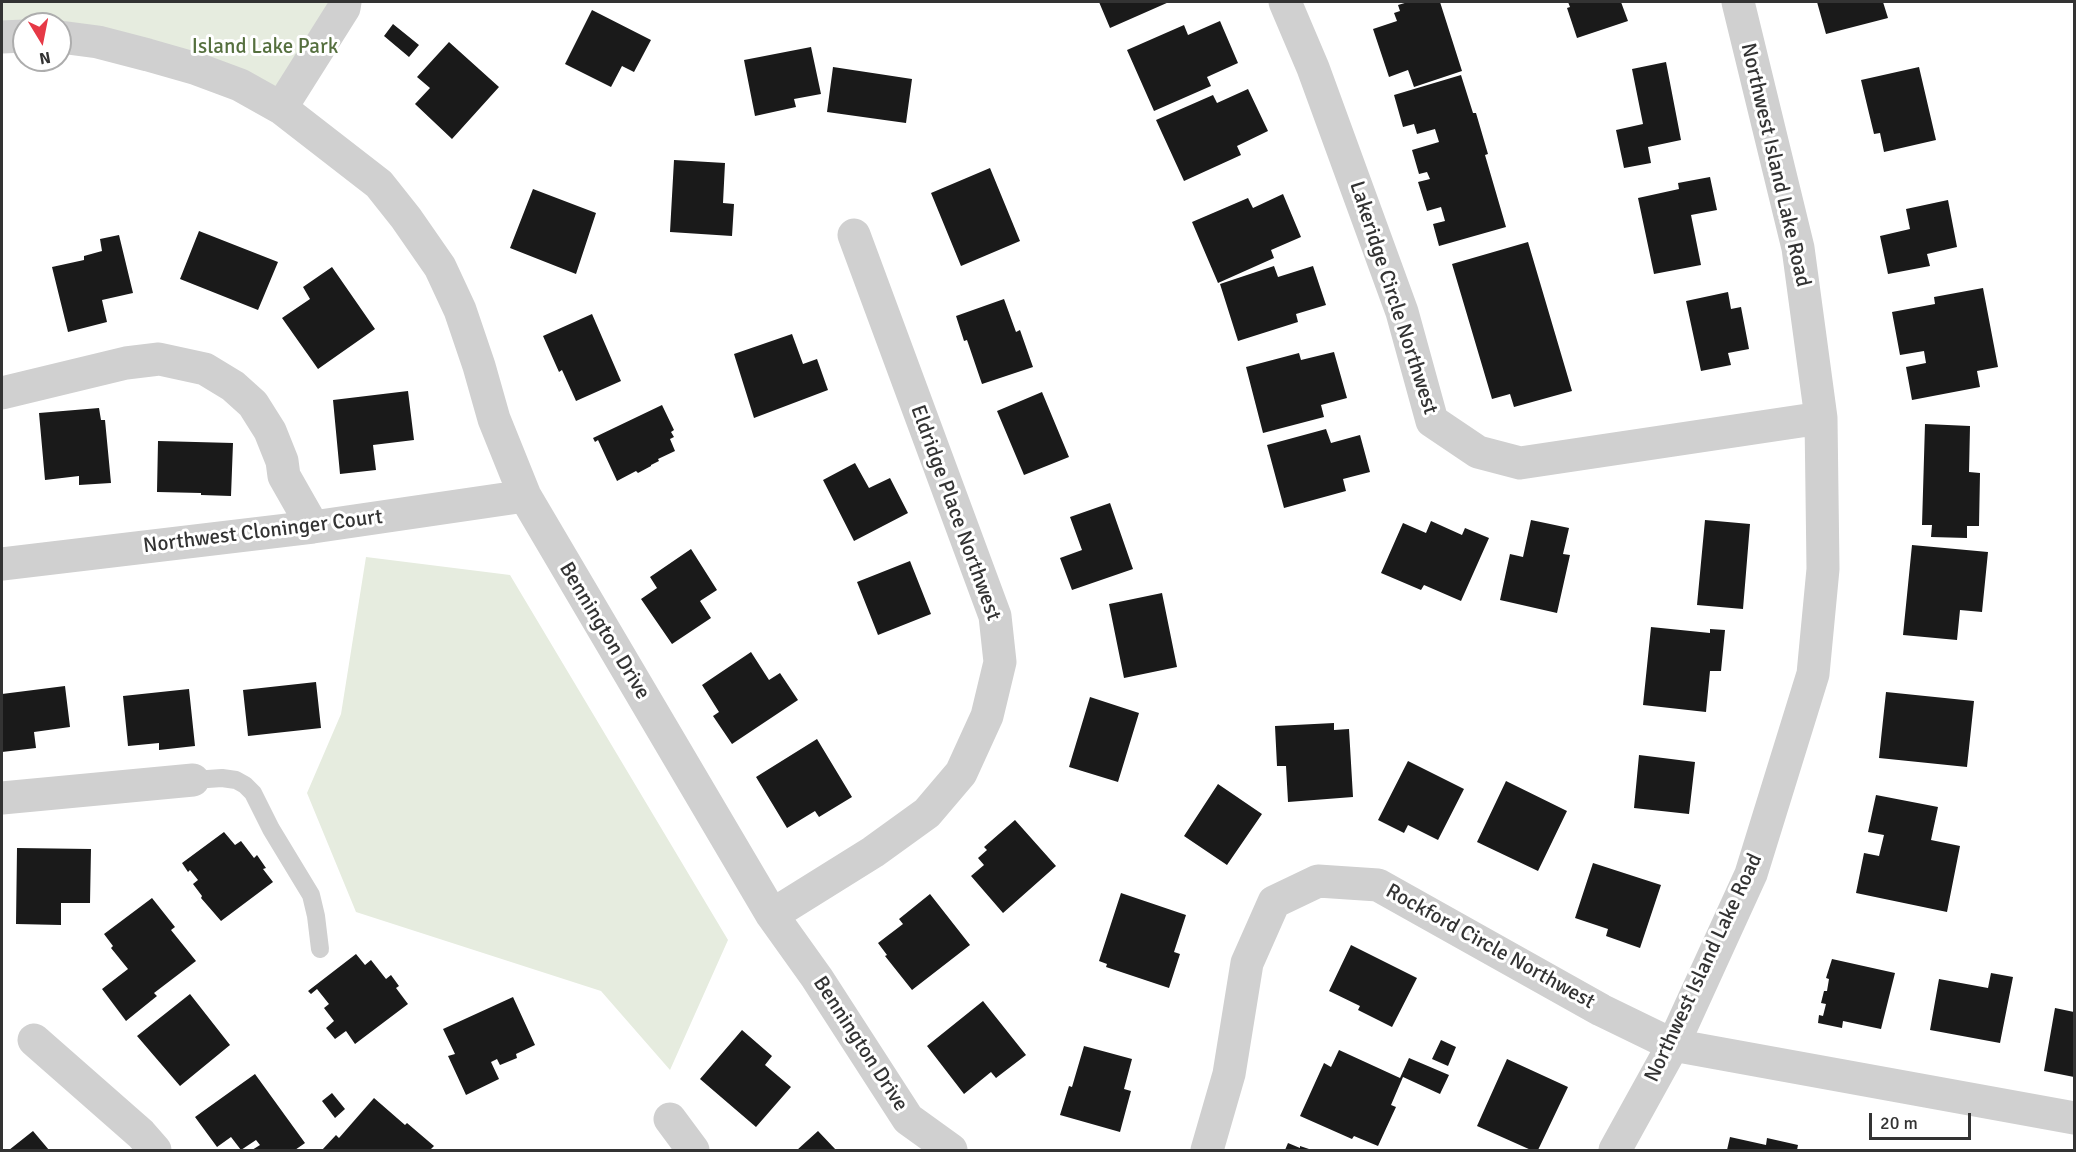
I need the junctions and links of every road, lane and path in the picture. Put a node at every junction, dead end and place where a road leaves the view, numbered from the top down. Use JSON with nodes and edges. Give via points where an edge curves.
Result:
{"nodes":[{"id":1,"x":345,"y":2,"type":"edge"},
{"id":2,"x":1285,"y":2,"type":"edge"},
{"id":3,"x":1738,"y":2,"type":"edge"},
{"id":4,"x":72,"y":39,"type":"edge"},
{"id":5,"x":281,"y":108,"type":"junction"},
{"id":6,"x":854,"y":235,"type":"dead end"},
{"id":7,"x":2,"y":393,"type":"edge"},
{"id":8,"x":1821,"y":418,"type":"junction"},
{"id":9,"x":525,"y":496,"type":"junction"},
{"id":10,"x":313,"y":527,"type":"junction"},
{"id":11,"x":2,"y":564,"type":"edge"},
{"id":12,"x":193,"y":780,"type":"joint"},
{"id":13,"x":2,"y":798,"type":"edge"},
{"id":14,"x":772,"y":915,"type":"junction"},
{"id":15,"x":320,"y":949,"type":"dead end"},
{"id":16,"x":34,"y":1040,"type":"dead end"},
{"id":17,"x":1673,"y":1045,"type":"junction"},
{"id":18,"x":2074,"y":1118,"type":"edge"},
{"id":19,"x":670,"y":1119,"type":"dead end"},
{"id":20,"x":155,"y":1150,"type":"edge"},
{"id":21,"x":693,"y":1150,"type":"edge"},
{"id":22,"x":951,"y":1150,"type":"edge"},
{"id":23,"x":1207,"y":1150,"type":"edge"},
{"id":24,"x":1615,"y":1150,"type":"edge"}],
"edges":[{"from":1,"to":5,"type":"street"},
{"from":2,"to":8,"type":"street","name":"Lakeridge Circle Northwest","via":[[1402,312],[1432,422],[1478,452],[1520,463]]},
{"from":3,"to":8,"type":"street","name":"Northwest Island Lake Road","via":[[1798,248]]},
{"from":4,"to":5,"type":"street","via":[[197,69],[240,85]]},
{"from":5,"to":9,"type":"street","name":"Bennington Drive","via":[[379,184],[440,267],[460,310],[494,419]]},
{"from":6,"to":14,"type":"street","name":"Eldridge Place Northwest","via":[[995,616],[1000,662],[987,716],[961,773],[927,813]]},
{"from":7,"to":10,"type":"street","via":[[126,363],[159,359],[205,369],[253,404],[270,431],[284,476]]},
{"from":8,"to":17,"type":"street","name":"Northwest Island Lake Road","via":[[1823,569],[1813,674],[1751,874]]},
{"from":9,"to":10,"type":"street","name":"Northwest Cloninger Court"},
{"from":9,"to":14,"type":"street","name":"Bennington Drive"},
{"from":10,"to":11,"type":"street","name":"Northwest Cloninger Court"},
{"from":12,"to":13,"type":"street"},
{"from":12,"to":15,"type":"lane","via":[[236,780],[253,793],[311,895]]},
{"from":14,"to":22,"type":"street","name":"Bennington Drive","via":[[908,1119]]},
{"from":16,"to":20,"type":"street"},
{"from":17,"to":18,"type":"street","name":"Rockford Circle Northwest"},
{"from":17,"to":23,"type":"street","name":"Rockford Circle Northwest","via":[[1601,1010],[1378,885],[1318,881],[1274,902],[1247,963],[1230,1074]]},
{"from":17,"to":24,"type":"street","name":"Northwest Island Lake Road"},
{"from":19,"to":21,"type":"street"}]}
